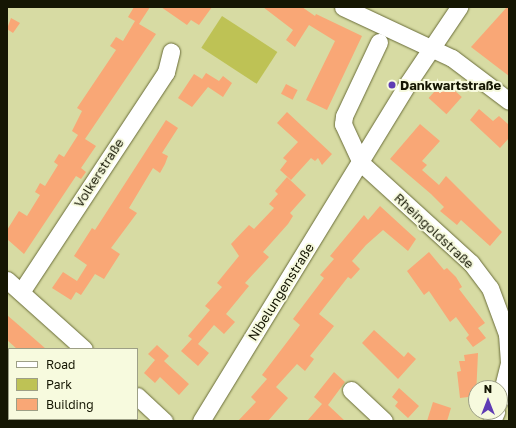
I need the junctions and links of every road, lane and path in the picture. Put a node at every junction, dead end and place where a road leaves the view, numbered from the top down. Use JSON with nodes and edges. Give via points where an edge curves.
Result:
{"nodes":[{"id":1,"x":343,"y":7,"type":"edge"},
{"id":2,"x":459,"y":7,"type":"edge"},
{"id":3,"x":379,"y":42,"type":"dead end"},
{"id":4,"x":430,"y":49,"type":"junction"},
{"id":5,"x":171,"y":52,"type":"dead end"},
{"id":6,"x":509,"y":100,"type":"edge"},
{"id":7,"x":361,"y":163,"type":"junction"},
{"id":8,"x":7,"y":280,"type":"edge"},
{"id":9,"x":21,"y":292,"type":"junction"},
{"id":10,"x":83,"y":348,"type":"edge"},
{"id":11,"x":509,"y":363,"type":"edge"},
{"id":12,"x":505,"y":380,"type":"edge"},
{"id":13,"x":352,"y":390,"type":"dead end"},
{"id":14,"x":138,"y":397,"type":"edge"},
{"id":15,"x":164,"y":421,"type":"edge"},
{"id":16,"x":201,"y":421,"type":"edge"},
{"id":17,"x":384,"y":421,"type":"edge"}],
"edges":[{"from":1,"to":4,"type":"street"},
{"from":2,"to":4,"type":"street","name":"Nibelungenstraße"},
{"from":3,"to":7,"type":"street","via":[[344,116],[343,124]]},
{"from":4,"to":6,"type":"street","via":[[452,58]]},
{"from":4,"to":7,"type":"street","name":"Nibelungenstraße"},
{"from":5,"to":9,"type":"street","name":"Volkerstraße","via":[[166,72]]},
{"from":7,"to":11,"type":"street","name":"Rheingoldstraße","via":[[471,264],[485,282],[501,311]]},
{"from":7,"to":16,"type":"street","name":"Nibelungenstraße"},
{"from":8,"to":9,"type":"street"},
{"from":9,"to":10,"type":"street"},
{"from":11,"to":12,"type":"street","name":"Rheingoldstraße"},
{"from":13,"to":17,"type":"street"},
{"from":14,"to":15,"type":"street"}]}
